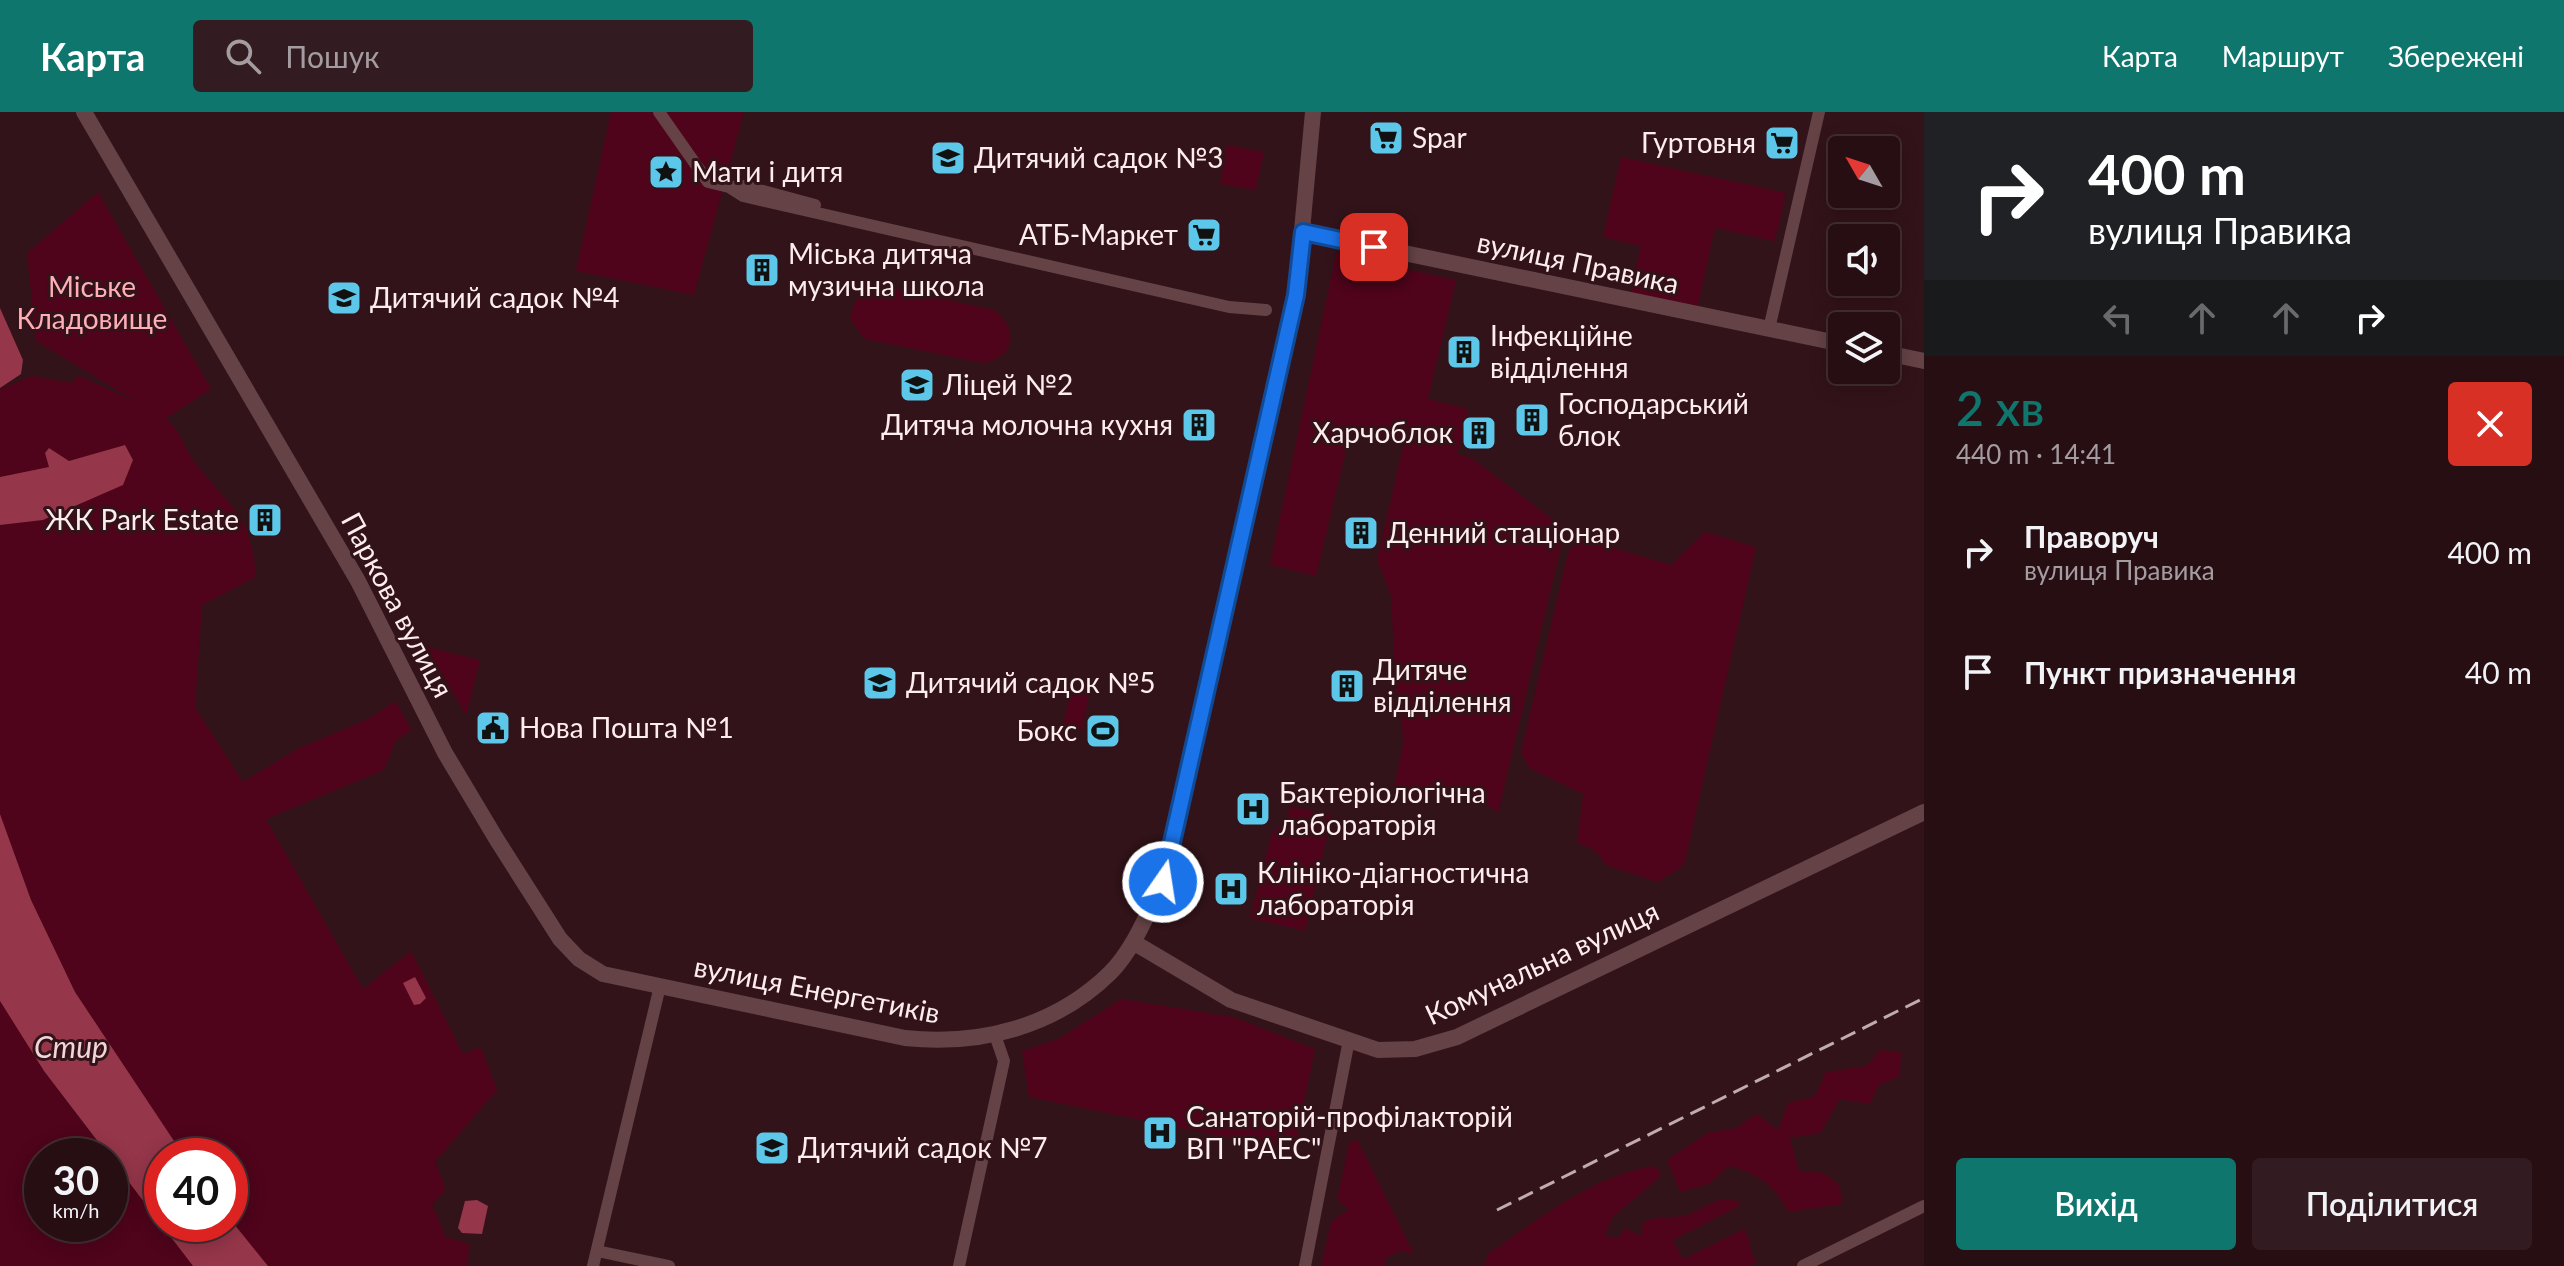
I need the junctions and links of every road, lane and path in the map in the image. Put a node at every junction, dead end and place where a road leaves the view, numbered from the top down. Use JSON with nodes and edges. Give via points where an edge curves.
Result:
{"nodes":[{"id":1,"x":84,"y":112,"type":"edge"},
{"id":2,"x":659,"y":112,"type":"edge"},
{"id":3,"x":1313,"y":112,"type":"edge"},
{"id":4,"x":1819,"y":112,"type":"edge"},
{"id":5,"x":729,"y":187,"type":"junction"},
{"id":6,"x":1303,"y":232,"type":"junction"},
{"id":7,"x":1769,"y":329,"type":"junction"},
{"id":8,"x":1828,"y":341,"type":"edge"},
{"id":9,"x":1900,"y":356,"type":"edge"},
{"id":10,"x":1924,"y":361,"type":"edge"},
{"id":11,"x":1924,"y":812,"type":"edge"},
{"id":12,"x":1133,"y":942,"type":"junction"},
{"id":13,"x":660,"y":986,"type":"junction"},
{"id":14,"x":995,"y":1035,"type":"junction"},
{"id":15,"x":1349,"y":1040,"type":"junction"},
{"id":16,"x":1924,"y":1207,"type":"edge"},
{"id":17,"x":597,"y":1251,"type":"junction"},
{"id":18,"x":593,"y":1266,"type":"edge"},
{"id":19,"x":669,"y":1266,"type":"edge"},
{"id":20,"x":959,"y":1266,"type":"edge"},
{"id":21,"x":1305,"y":1266,"type":"edge"},
{"id":22,"x":1803,"y":1266,"type":"edge"}],
"edges":[{"from":1,"to":13,"type":"street","name":"Паркова вулиця","via":[[358,581],[445,753],[546,921],[579,959],[603,974]]},
{"from":2,"to":5,"type":"street","via":[[708,182]]},
{"from":3,"to":6,"type":"street","name":"вулиця Енергетиків"},
{"from":4,"to":7,"type":"street"},
{"from":5,"to":5,"type":"street","via":[[744,186],[1266,310],[1238,309],[834,217],[743,196]]},
{"from":6,"to":7,"type":"street","name":"вулиця Правика"},
{"from":6,"to":12,"type":"street","name":"вулиця Енергетиків","via":[[1296,295],[1163,882]]},
{"from":7,"to":8,"type":"street","name":"вулиця Правика"},
{"from":9,"to":10,"type":"street"},
{"from":11,"to":15,"type":"street","name":"Комунальна вулиця","via":[[1457,1037],[1415,1049],[1386,1050]]},
{"from":12,"to":14,"type":"street","name":"вулиця Енергетиків","via":[[1111,972],[1069,1005]]},
{"from":12,"to":15,"type":"street","name":"Комунальна вулиця","via":[[1231,1000]]},
{"from":13,"to":14,"type":"street","name":"вулиця Енергетиків","via":[[905,1038],[946,1043]]},
{"from":13,"to":17,"type":"street"},
{"from":14,"to":20,"type":"street","via":[[1004,1061]]},
{"from":15,"to":21,"type":"street"},
{"from":16,"to":22,"type":"street"},
{"from":17,"to":18,"type":"street"},
{"from":17,"to":19,"type":"street"}]}
